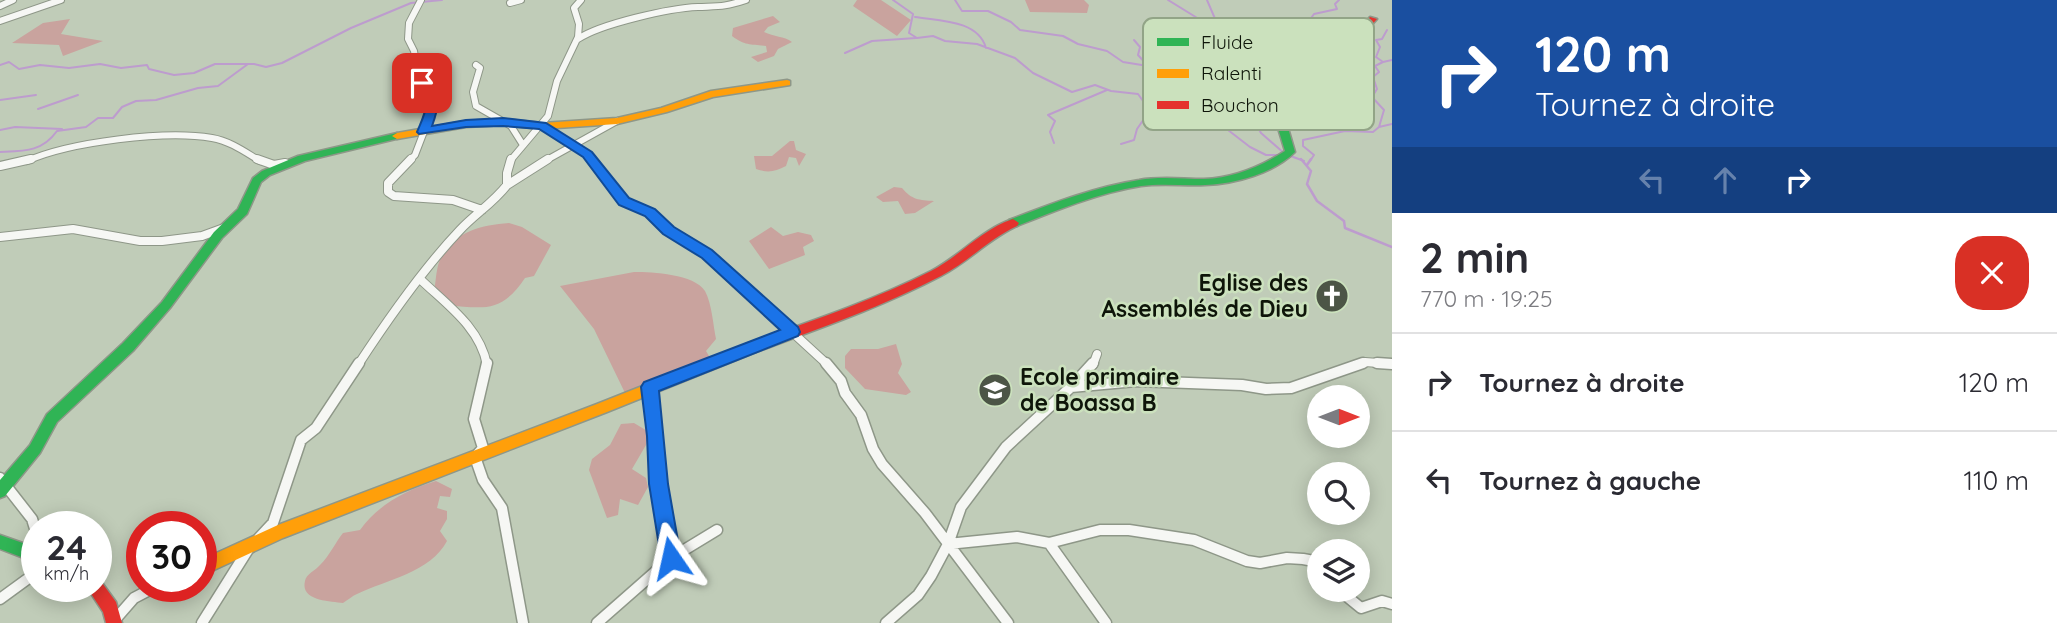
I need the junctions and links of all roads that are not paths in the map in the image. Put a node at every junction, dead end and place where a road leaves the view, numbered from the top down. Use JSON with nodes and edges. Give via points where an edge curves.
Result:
{"nodes":[{"id":1,"x":13,"y":0,"type":"edge"},
{"id":2,"x":61,"y":0,"type":"edge"},
{"id":3,"x":421,"y":0,"type":"edge"},
{"id":4,"x":521,"y":0,"type":"edge"},
{"id":5,"x":746,"y":0,"type":"edge"},
{"id":6,"x":577,"y":2,"type":"edge"},
{"id":7,"x":510,"y":3,"type":"dead end"},
{"id":8,"x":0,"y":6,"type":"edge"},
{"id":9,"x":0,"y":21,"type":"edge"},
{"id":10,"x":578,"y":39,"type":"junction"},
{"id":11,"x":476,"y":65,"type":"dead end"},
{"id":12,"x":787,"y":83,"type":"dead end"},
{"id":13,"x":617,"y":121,"type":"junction"},
{"id":14,"x":503,"y":122,"type":"junction"},
{"id":15,"x":542,"y":126,"type":"junction"},
{"id":16,"x":1284,"y":130,"type":"edge"},
{"id":17,"x":423,"y":132,"type":"junction"},
{"id":18,"x":572,"y":144,"type":"junction"},
{"id":19,"x":523,"y":145,"type":"junction"},
{"id":20,"x":264,"y":163,"type":"junction"},
{"id":21,"x":285,"y":163,"type":"junction"},
{"id":22,"x":0,"y":166,"type":"edge"},
{"id":23,"x":257,"y":180,"type":"junction"},
{"id":24,"x":507,"y":186,"type":"junction"},
{"id":25,"x":482,"y":210,"type":"junction"},
{"id":26,"x":224,"y":228,"type":"junction"},
{"id":27,"x":0,"y":237,"type":"edge"},
{"id":28,"x":420,"y":278,"type":"junction"},
{"id":29,"x":792,"y":332,"type":"junction"},
{"id":30,"x":1097,"y":354,"type":"dead end"},
{"id":31,"x":1392,"y":364,"type":"edge"},
{"id":32,"x":650,"y":387,"type":"junction"},
{"id":33,"x":1071,"y":387,"type":"junction"},
{"id":34,"x":475,"y":457,"type":"junction"},
{"id":35,"x":2,"y":485,"type":"edge"},
{"id":36,"x":25,"y":511,"type":"edge"},
{"id":37,"x":717,"y":530,"type":"dead end"},
{"id":38,"x":0,"y":542,"type":"edge"},
{"id":39,"x":1049,"y":543,"type":"junction"},
{"id":40,"x":948,"y":544,"type":"junction"},
{"id":41,"x":249,"y":548,"type":"junction"},
{"id":42,"x":21,"y":550,"type":"edge"},
{"id":43,"x":671,"y":558,"type":"junction"},
{"id":44,"x":1307,"y":560,"type":"edge"},
{"id":45,"x":217,"y":561,"type":"edge"},
{"id":46,"x":21,"y":584,"type":"edge"},
{"id":47,"x":0,"y":600,"type":"edge"},
{"id":48,"x":106,"y":602,"type":"edge"},
{"id":49,"x":130,"y":602,"type":"edge"},
{"id":50,"x":1351,"y":602,"type":"edge"},
{"id":51,"x":1392,"y":604,"type":"edge"},
{"id":52,"x":109,"y":623,"type":"edge"},
{"id":53,"x":202,"y":623,"type":"edge"},
{"id":54,"x":523,"y":623,"type":"edge"},
{"id":55,"x":597,"y":623,"type":"edge"},
{"id":56,"x":886,"y":623,"type":"edge"},
{"id":57,"x":1008,"y":623,"type":"edge"},
{"id":58,"x":1107,"y":623,"type":"edge"}],
"edges":[{"from":1,"to":8,"type":"street"},
{"from":2,"to":9,"type":"street"},
{"from":3,"to":17,"type":"street","via":[[407,31],[418,74],[433,98],[432,115]]},
{"from":4,"to":7,"type":"street"},
{"from":5,"to":10,"type":"street","via":[[721,8],[698,7],[639,18]]},
{"from":6,"to":10,"type":"street"},
{"from":10,"to":15,"type":"street","via":[[555,85]]},
{"from":11,"to":14,"type":"street","via":[[480,68],[473,92],[476,106]]},
{"from":12,"to":13,"type":"street","via":[[711,94]]},
{"from":13,"to":15,"type":"street"},
{"from":13,"to":18,"type":"street"},
{"from":14,"to":15,"type":"street"},
{"from":14,"to":17,"type":"street"},
{"from":14,"to":19,"type":"street","via":[[520,136]]},
{"from":15,"to":18,"type":"street"},
{"from":15,"to":19,"type":"street"},
{"from":16,"to":29,"type":"street","via":[[1290,152],[1279,162],[1209,182],[1157,181],[1118,188],[1018,221],[991,232],[960,260],[915,283]]},
{"from":17,"to":21,"type":"street","via":[[366,141]]},
{"from":17,"to":25,"type":"street","via":[[415,155],[388,183],[388,191],[394,196],[453,200]]},
{"from":18,"to":24,"type":"street"},
{"from":18,"to":29,"type":"street","via":[[596,163],[624,201],[650,213],[707,254]]},
{"from":19,"to":24,"type":"street","via":[[509,160]]},
{"from":20,"to":21,"type":"street"},
{"from":20,"to":22,"type":"street","via":[[214,138],[184,135],[92,143]]},
{"from":20,"to":23,"type":"street"},
{"from":21,"to":23,"type":"street"},
{"from":23,"to":26,"type":"street","via":[[243,211]]},
{"from":24,"to":25,"type":"street"},
{"from":25,"to":28,"type":"street"},
{"from":26,"to":27,"type":"street","via":[[162,241],[73,229]]},
{"from":26,"to":35,"type":"street","via":[[152,321],[52,418],[35,449]]},
{"from":28,"to":34,"type":"street","via":[[472,329],[483,347],[486,370],[474,419],[483,448]]},
{"from":28,"to":41,"type":"street","via":[[316,428],[302,440],[273,523]]},
{"from":29,"to":32,"type":"street"},
{"from":29,"to":40,"type":"street","via":[[841,381],[882,464]]},
{"from":30,"to":33,"type":"street"},
{"from":31,"to":33,"type":"street","via":[[1364,362],[1291,388],[1136,381]]},
{"from":32,"to":34,"type":"street"},
{"from":32,"to":43,"type":"street","via":[[658,484]]},
{"from":33,"to":40,"type":"street","via":[[1006,447],[961,507]]},
{"from":34,"to":41,"type":"street","via":[[274,534]]},
{"from":34,"to":54,"type":"street","via":[[502,508]]},
{"from":35,"to":36,"type":"street"},
{"from":37,"to":43,"type":"street"},
{"from":38,"to":42,"type":"street"},
{"from":39,"to":40,"type":"street","via":[[1017,537]]},
{"from":39,"to":44,"type":"street","via":[[1100,530],[1129,530],[1194,540],[1247,561]]},
{"from":39,"to":58,"type":"street"},
{"from":40,"to":56,"type":"street","via":[[918,595]]},
{"from":40,"to":57,"type":"street"},
{"from":41,"to":45,"type":"street"},
{"from":41,"to":53,"type":"street"},
{"from":43,"to":55,"type":"street"},
{"from":46,"to":47,"type":"street"},
{"from":48,"to":52,"type":"street"},
{"from":49,"to":52,"type":"street"},
{"from":50,"to":51,"type":"street","via":[[1361,608],[1382,601]]}]}
